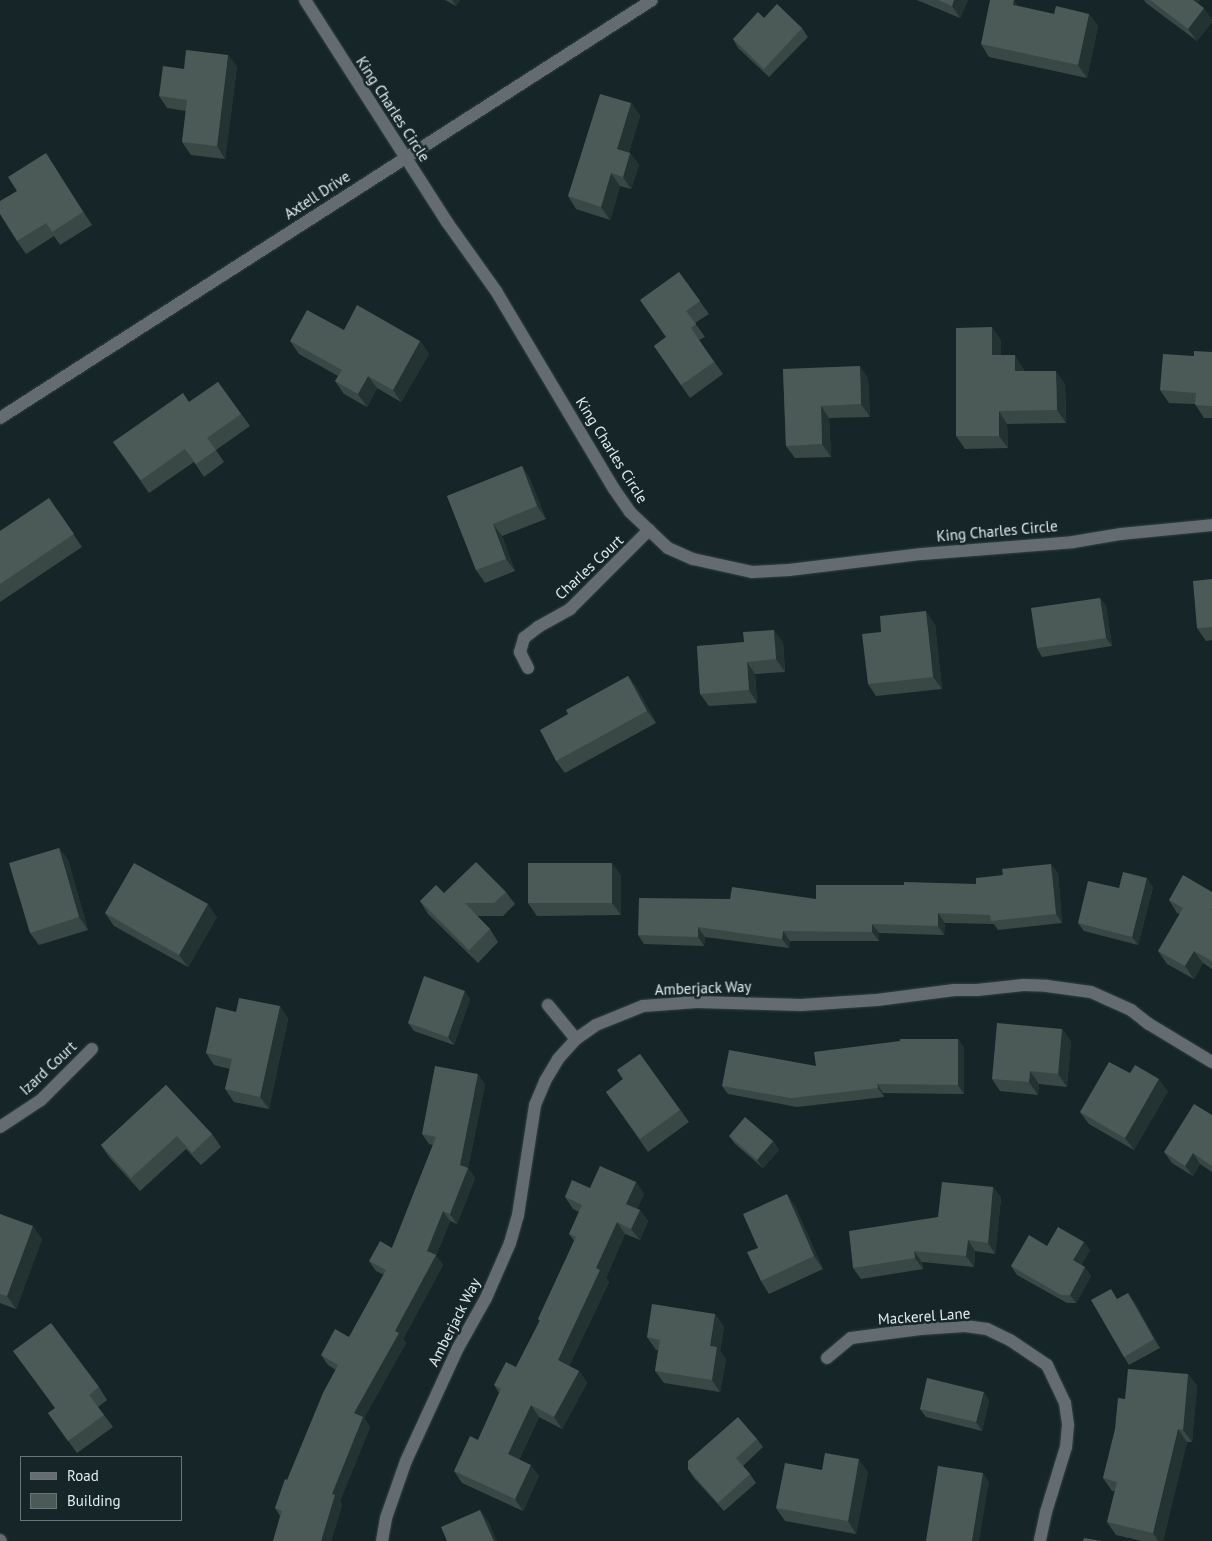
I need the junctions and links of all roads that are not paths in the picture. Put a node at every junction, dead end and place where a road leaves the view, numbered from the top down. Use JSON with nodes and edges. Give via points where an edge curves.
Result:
{"nodes":[{"id":1,"x":305,"y":0,"type":"edge"},
{"id":2,"x":652,"y":0,"type":"edge"},
{"id":3,"x":405,"y":158,"type":"junction"},
{"id":4,"x":0,"y":418,"type":"edge"},
{"id":5,"x":1212,"y":524,"type":"edge"},
{"id":6,"x":649,"y":530,"type":"junction"},
{"id":7,"x":528,"y":668,"type":"dead end"},
{"id":8,"x":548,"y":1005,"type":"dead end"},
{"id":9,"x":576,"y":1040,"type":"junction"},
{"id":10,"x":92,"y":1049,"type":"dead end"},
{"id":11,"x":1212,"y":1062,"type":"edge"},
{"id":12,"x":0,"y":1127,"type":"edge"},
{"id":13,"x":826,"y":1358,"type":"dead end"},
{"id":14,"x":382,"y":1541,"type":"edge"},
{"id":15,"x":1040,"y":1541,"type":"edge"}],
"edges":[{"from":1,"to":3,"type":"street","name":"King Charles Circle"},
{"from":2,"to":3,"type":"street","name":"Axtell Drive"},
{"from":3,"to":4,"type":"street","name":"Axtell Drive"},
{"from":3,"to":6,"type":"street","name":"King Charles Circle","via":[[496,291],[614,489],[630,512]]},
{"from":5,"to":6,"type":"street","name":"King Charles Circle","via":[[1073,542],[752,572],[693,560],[668,548]]},
{"from":6,"to":7,"type":"street","name":"Charles Court","via":[[570,609],[524,638],[520,652]]},
{"from":8,"to":9,"type":"street"},
{"from":9,"to":11,"type":"street","name":"Amberjack Way","via":[[596,1025],[643,1006],[697,1002],[801,1005],[1024,985],[1091,992],[1132,1010]]},
{"from":9,"to":14,"type":"street","name":"Amberjack Way","via":[[558,1059],[535,1105],[518,1215],[510,1243],[406,1461],[386,1518]]},
{"from":10,"to":12,"type":"street","name":"Izard Court","via":[[41,1100]]},
{"from":13,"to":15,"type":"street","name":"Mackerel Lane","via":[[851,1338],[965,1326],[987,1329],[1047,1365],[1065,1403],[1068,1425],[1066,1447]]}]}
